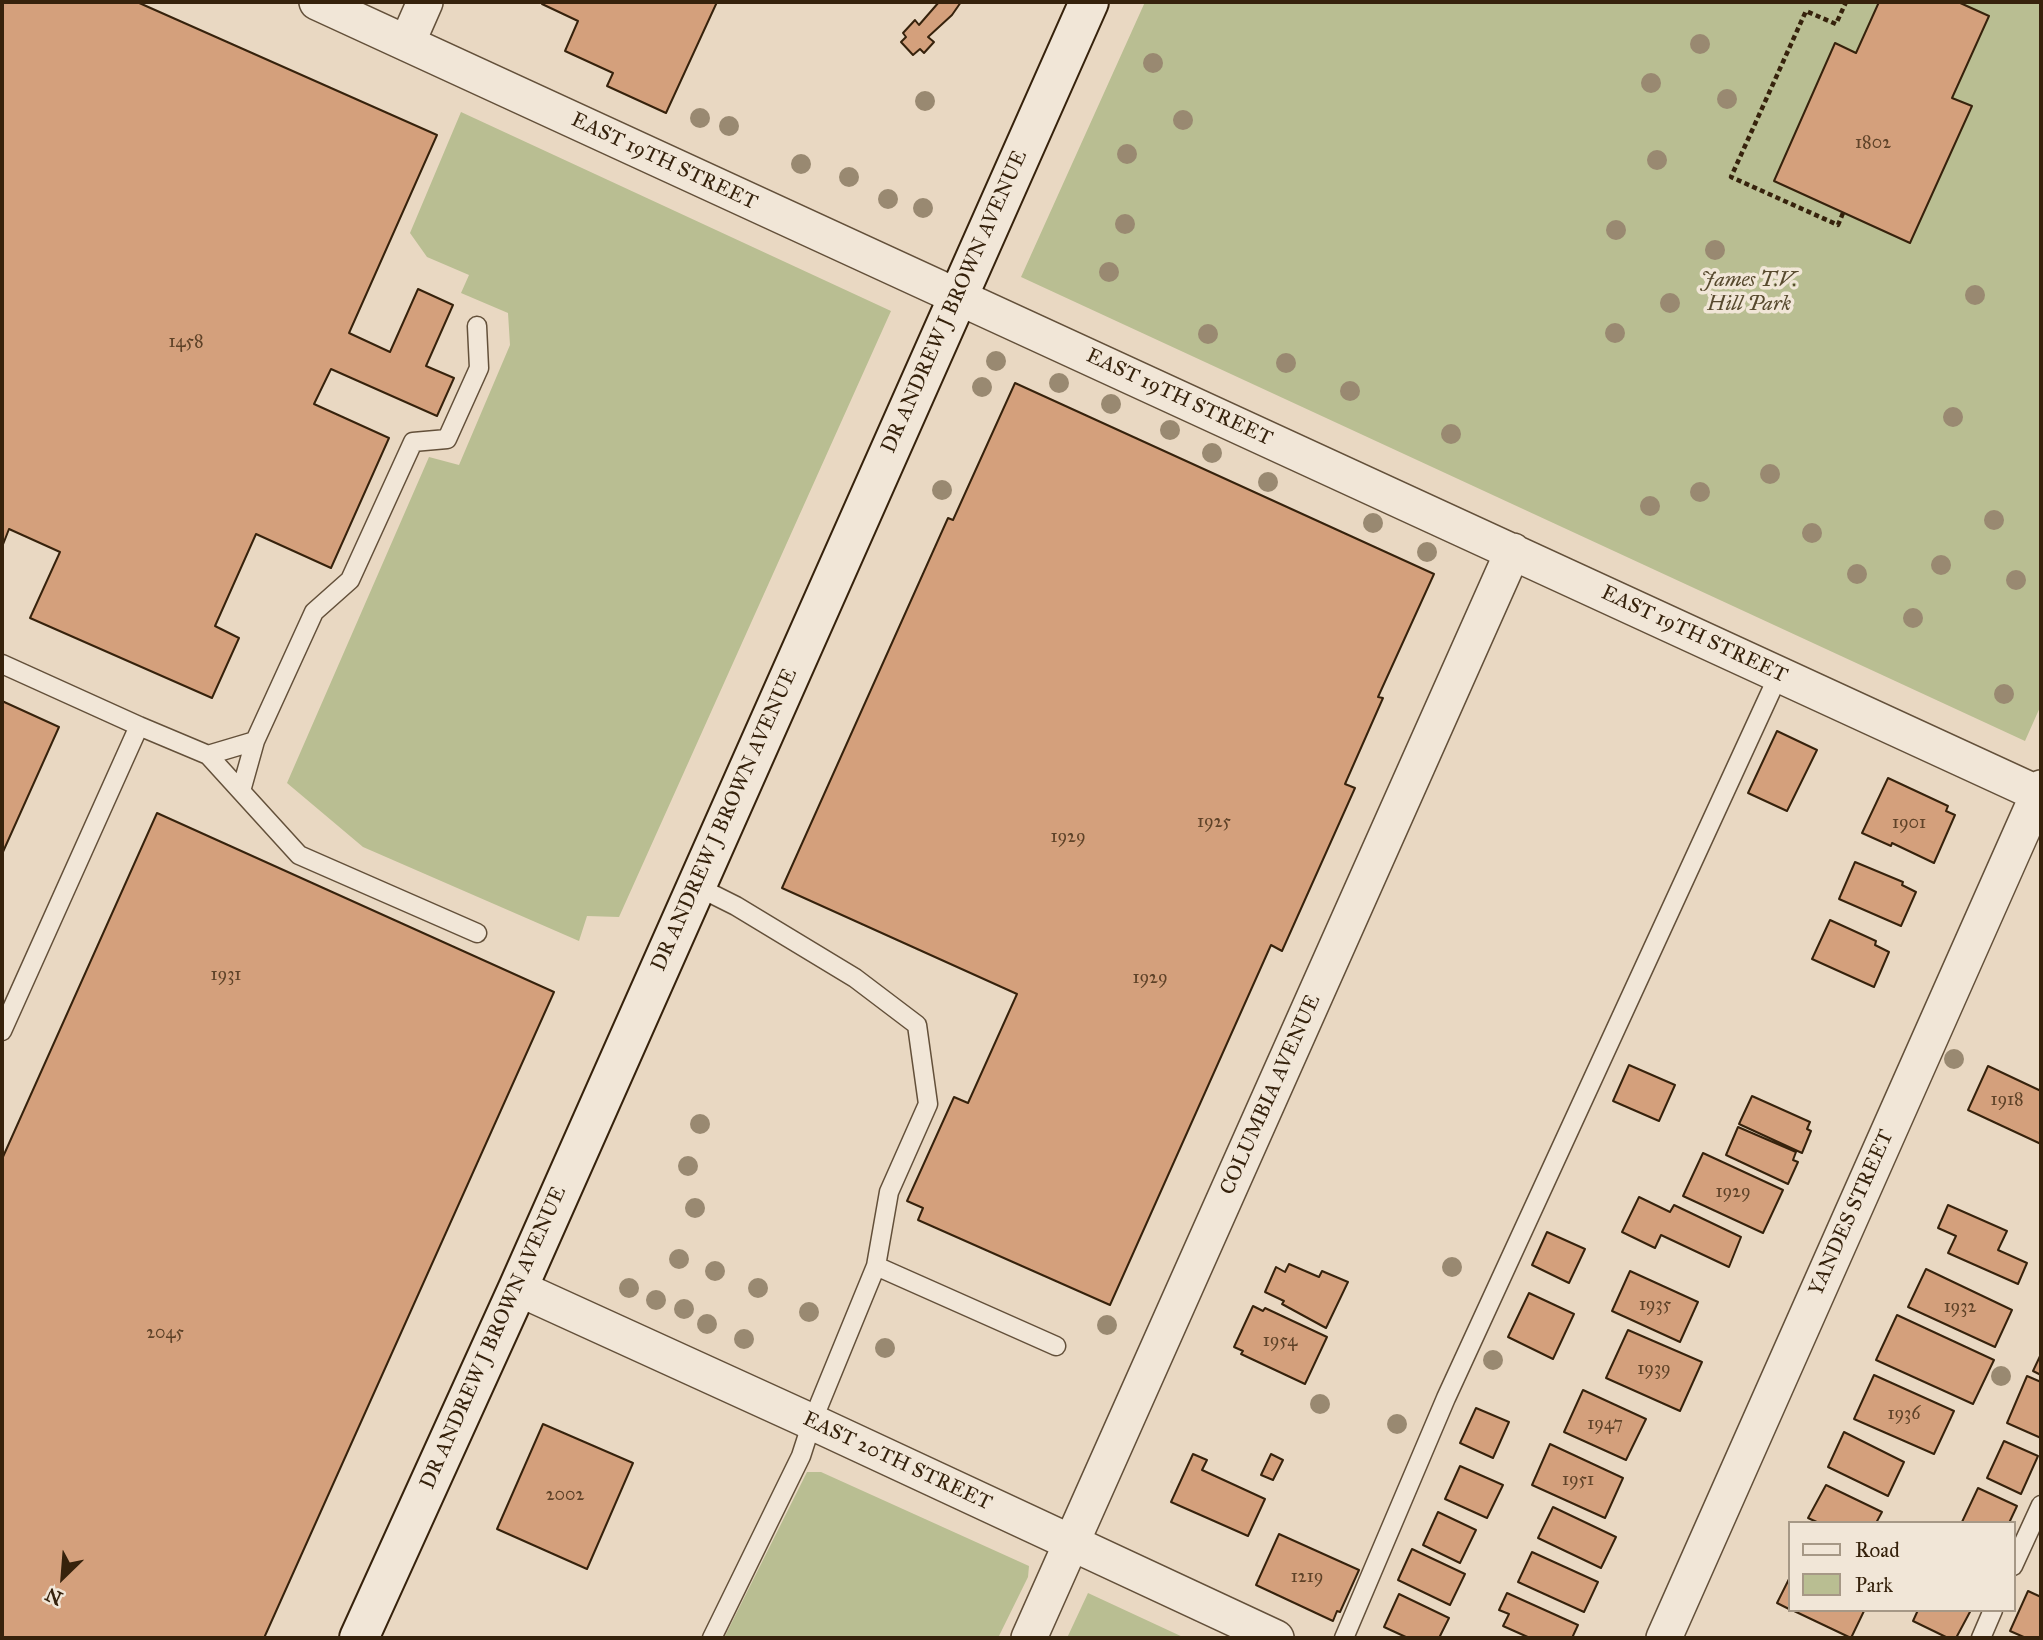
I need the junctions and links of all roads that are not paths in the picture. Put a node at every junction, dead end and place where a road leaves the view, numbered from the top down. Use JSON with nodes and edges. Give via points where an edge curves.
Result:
{"nodes":[{"id":1,"x":317,"y":2,"type":"edge"},
{"id":2,"x":425,"y":2,"type":"edge"},
{"id":3,"x":1089,"y":2,"type":"edge"},
{"id":4,"x":407,"y":43,"type":"junction"},
{"id":5,"x":957,"y":297,"type":"junction"},
{"id":6,"x":477,"y":326,"type":"dead end"},
{"id":7,"x":1513,"y":551,"type":"junction"},
{"id":8,"x":2,"y":664,"type":"edge"},
{"id":9,"x":1779,"y":674,"type":"junction"},
{"id":10,"x":139,"y":726,"type":"junction"},
{"id":11,"x":256,"y":741,"type":"junction"},
{"id":12,"x":208,"y":755,"type":"junction"},
{"id":13,"x":242,"y":792,"type":"junction"},
{"id":14,"x":2040,"y":792,"type":"edge"},
{"id":15,"x":696,"y":886,"type":"junction"},
{"id":16,"x":477,"y":933,"type":"dead end"},
{"id":17,"x":2,"y":1031,"type":"edge"},
{"id":18,"x":876,"y":1266,"type":"junction"},
{"id":19,"x":518,"y":1288,"type":"junction"},
{"id":20,"x":1056,"y":1346,"type":"dead end"},
{"id":21,"x":812,"y":1422,"type":"junction"},
{"id":22,"x":2041,"y":1505,"type":"edge"},
{"id":23,"x":1072,"y":1544,"type":"junction"},
{"id":24,"x":2015,"y":1562,"type":"edge"},
{"id":25,"x":1992,"y":1612,"type":"edge"},
{"id":26,"x":359,"y":1638,"type":"edge"},
{"id":27,"x":712,"y":1638,"type":"edge"},
{"id":28,"x":1029,"y":1638,"type":"edge"},
{"id":29,"x":1276,"y":1638,"type":"edge"},
{"id":30,"x":1344,"y":1638,"type":"edge"},
{"id":31,"x":1664,"y":1638,"type":"edge"},
{"id":32,"x":1980,"y":1638,"type":"edge"}],
"edges":[{"from":1,"to":4,"type":"street","name":"EAST 19TH STREET"},
{"from":2,"to":4,"type":"street"},
{"from":3,"to":5,"type":"main road","name":"DR ANDREW J BROWN AVENUE"},
{"from":4,"to":5,"type":"street","name":"EAST 19TH STREET"},
{"from":5,"to":7,"type":"street","name":"EAST 19TH STREET"},
{"from":5,"to":15,"type":"main road","name":"DR ANDREW J BROWN AVENUE"},
{"from":6,"to":11,"type":"lane","via":[[479,368],[447,439],[413,442],[350,580],[314,612]]},
{"from":7,"to":9,"type":"street","name":"EAST 19TH STREET"},
{"from":7,"to":23,"type":"street","name":"COLUMBIA AVENUE"},
{"from":8,"to":10,"type":"lane"},
{"from":9,"to":14,"type":"street","name":"EAST 19TH STREET"},
{"from":9,"to":30,"type":"lane","via":[[1446,1398]]},
{"from":10,"to":12,"type":"lane"},
{"from":10,"to":17,"type":"lane"},
{"from":11,"to":12,"type":"lane"},
{"from":11,"to":13,"type":"lane"},
{"from":12,"to":13,"type":"lane"},
{"from":13,"to":16,"type":"lane","via":[[299,855]]},
{"from":14,"to":31,"type":"street","name":"YANDES STREET"},
{"from":15,"to":18,"type":"lane","via":[[855,978],[917,1025],[928,1104],[890,1192]]},
{"from":15,"to":19,"type":"main road","name":"DR ANDREW J BROWN AVENUE"},
{"from":18,"to":20,"type":"lane"},
{"from":18,"to":21,"type":"lane"},
{"from":19,"to":21,"type":"street","name":"EAST 20TH STREET"},
{"from":19,"to":26,"type":"main road","name":"DR ANDREW J BROWN AVENUE"},
{"from":21,"to":23,"type":"street","name":"EAST 20TH STREET"},
{"from":21,"to":27,"type":"lane","via":[[801,1456]]},
{"from":22,"to":24,"type":"lane"},
{"from":23,"to":28,"type":"street","name":"COLUMBIA AVENUE"},
{"from":23,"to":29,"type":"street","name":"EAST 20TH STREET"},
{"from":25,"to":32,"type":"lane"}]}
